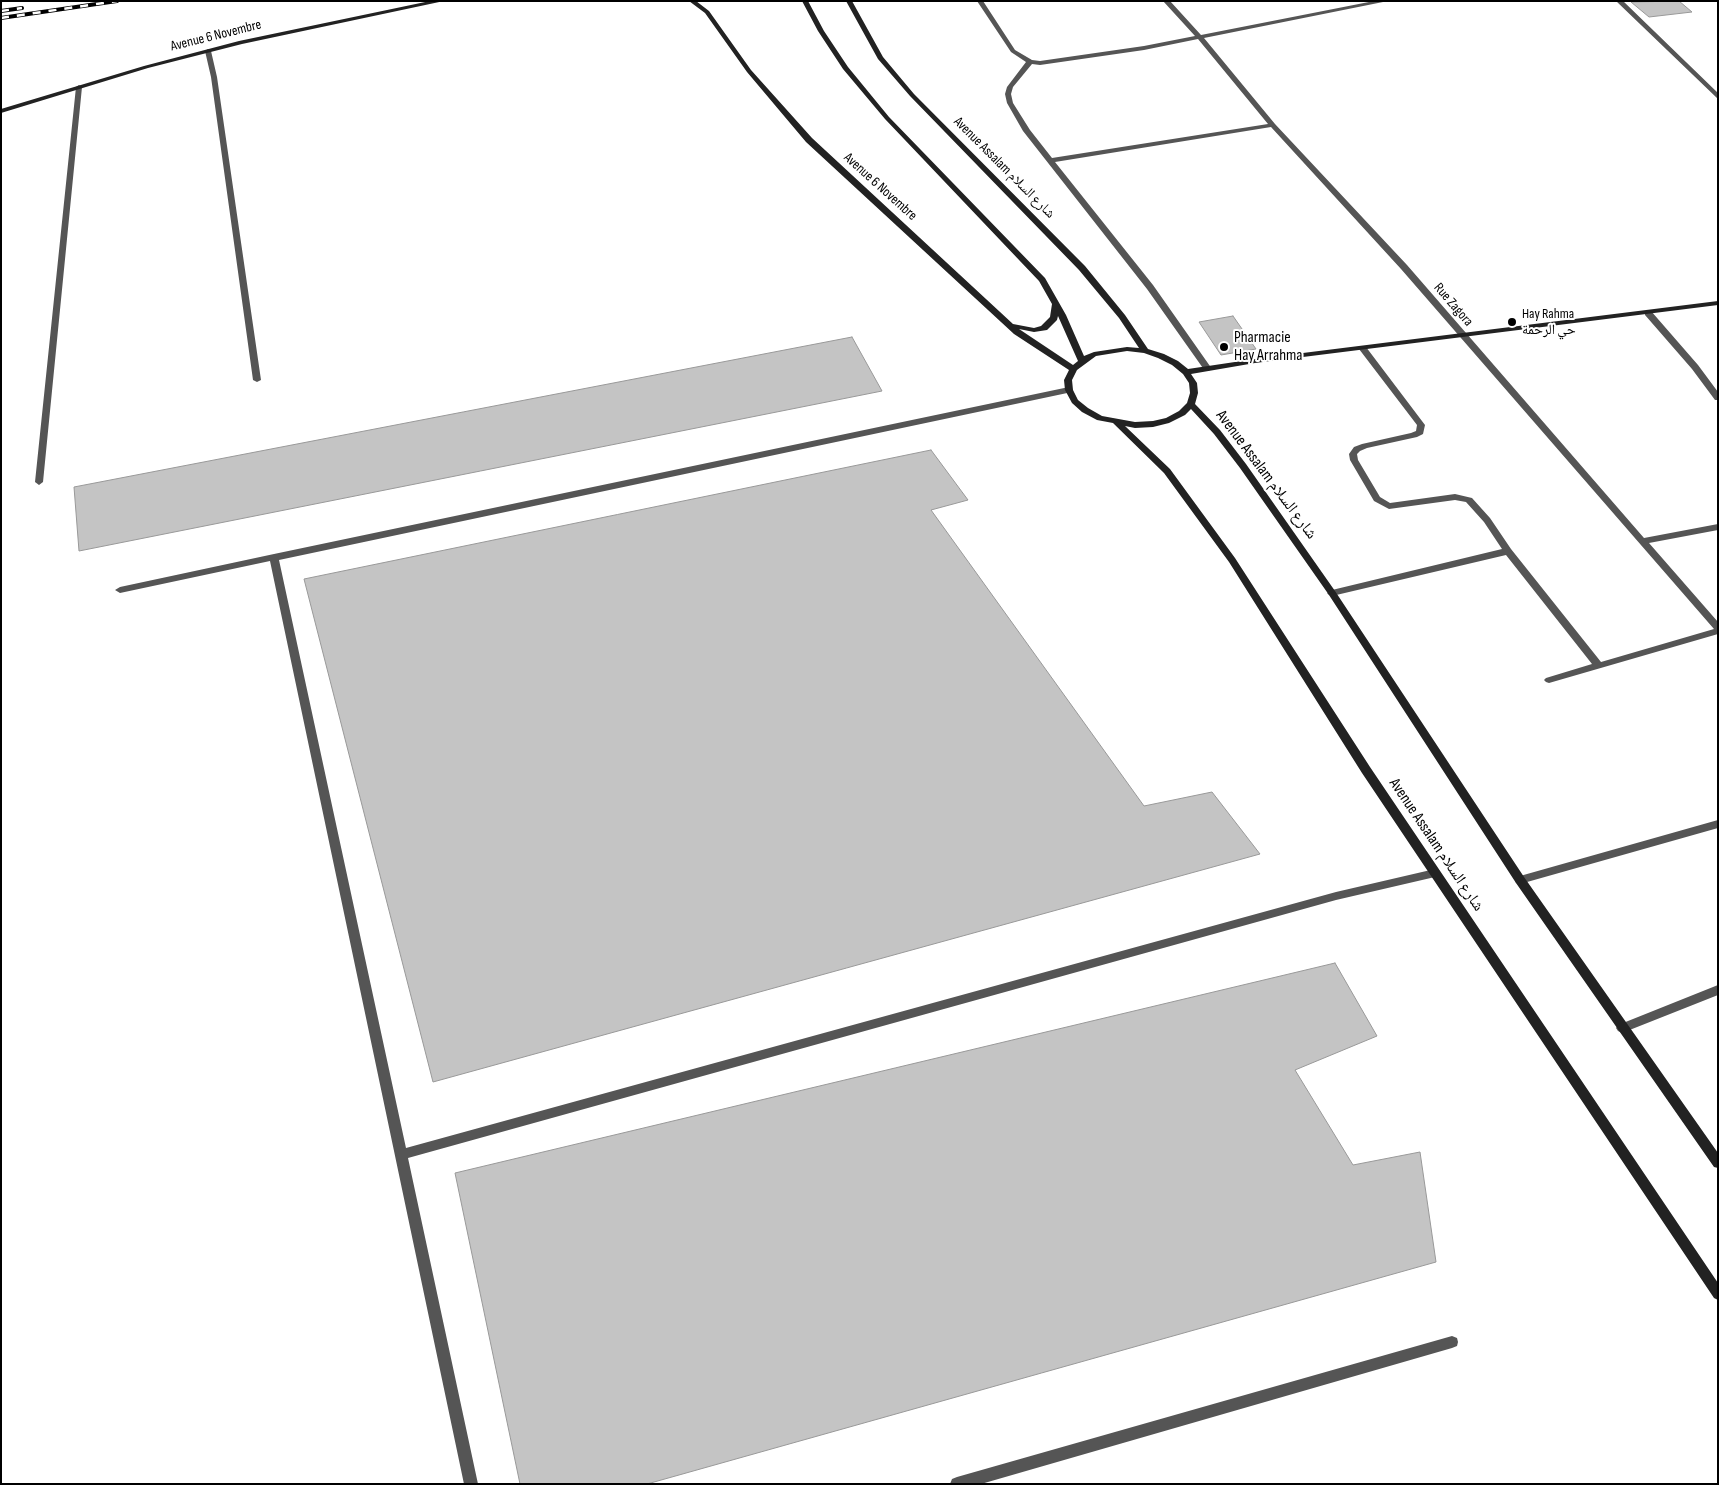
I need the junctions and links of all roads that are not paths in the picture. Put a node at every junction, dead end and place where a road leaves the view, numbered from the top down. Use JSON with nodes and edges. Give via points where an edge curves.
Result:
{"nodes":[{"id":1,"x":441,"y":1,"type":"edge"},
{"id":2,"x":692,"y":1,"type":"edge"},
{"id":3,"x":805,"y":1,"type":"edge"},
{"id":4,"x":849,"y":1,"type":"edge"},
{"id":5,"x":980,"y":1,"type":"edge"},
{"id":6,"x":1166,"y":1,"type":"edge"},
{"id":7,"x":1385,"y":1,"type":"edge"},
{"id":8,"x":1619,"y":1,"type":"edge"},
{"id":9,"x":1200,"y":38,"type":"junction"},
{"id":10,"x":208,"y":50,"type":"junction"},
{"id":11,"x":1030,"y":62,"type":"junction"},
{"id":12,"x":79,"y":87,"type":"junction"},
{"id":13,"x":1718,"y":97,"type":"edge"},
{"id":14,"x":1,"y":111,"type":"edge"},
{"id":15,"x":1273,"y":126,"type":"junction"},
{"id":16,"x":1051,"y":160,"type":"junction"},
{"id":17,"x":1718,"y":303,"type":"edge"},
{"id":18,"x":1056,"y":304,"type":"junction"},
{"id":19,"x":1648,"y":313,"type":"junction"},
{"id":20,"x":1003,"y":319,"type":"junction"},
{"id":21,"x":1463,"y":336,"type":"junction"},
{"id":22,"x":1363,"y":349,"type":"junction"},
{"id":23,"x":1145,"y":351,"type":"junction"},
{"id":24,"x":1082,"y":361,"type":"junction"},
{"id":25,"x":1208,"y":369,"type":"junction"},
{"id":26,"x":1073,"y":370,"type":"junction"},
{"id":27,"x":1186,"y":372,"type":"junction"},
{"id":28,"x":257,"y":380,"type":"dead end"},
{"id":29,"x":1069,"y":390,"type":"junction"},
{"id":30,"x":1718,"y":398,"type":"edge"},
{"id":31,"x":1191,"y":404,"type":"junction"},
{"id":32,"x":1117,"y":423,"type":"junction"},
{"id":33,"x":39,"y":482,"type":"dead end"},
{"id":34,"x":1718,"y":527,"type":"edge"},
{"id":35,"x":1642,"y":541,"type":"junction"},
{"id":36,"x":1508,"y":550,"type":"junction"},
{"id":37,"x":274,"y":557,"type":"junction"},
{"id":38,"x":120,"y":590,"type":"dead end"},
{"id":39,"x":1332,"y":593,"type":"junction"},
{"id":40,"x":1718,"y":630,"type":"edge"},
{"id":41,"x":1598,"y":665,"type":"junction"},
{"id":42,"x":1549,"y":680,"type":"dead end"},
{"id":43,"x":1718,"y":824,"type":"edge"},
{"id":44,"x":1435,"y":873,"type":"junction"},
{"id":45,"x":1520,"y":880,"type":"junction"},
{"id":46,"x":1718,"y":990,"type":"edge"},
{"id":47,"x":1622,"y":1028,"type":"junction"},
{"id":48,"x":400,"y":1155,"type":"junction"},
{"id":49,"x":1718,"y":1163,"type":"edge"},
{"id":50,"x":1718,"y":1294,"type":"edge"},
{"id":51,"x":1452,"y":1342,"type":"dead end"},
{"id":52,"x":472,"y":1484,"type":"edge"},
{"id":53,"x":957,"y":1484,"type":"edge"}],
"edges":[{"from":1,"to":10,"type":"street","name":"Avenue 6 Novembre"},
{"from":2,"to":20,"type":"street","name":"Avenue 6 Novembre","via":[[707,12],[749,71],[809,140]]},
{"from":3,"to":18,"type":"street","via":[[845,68],[887,118],[1042,280]]},
{"from":4,"to":23,"type":"street","name":"Avenue Assalam شارع السلام","via":[[880,58],[912,95],[1082,268]]},
{"from":5,"to":11,"type":"street","via":[[1013,51]]},
{"from":6,"to":9,"type":"street","name":"Rue Zagora"},
{"from":7,"to":9,"type":"street"},
{"from":8,"to":13,"type":"street"},
{"from":9,"to":11,"type":"street","via":[[1050,62]]},
{"from":9,"to":15,"type":"street","name":"Rue Zagora"},
{"from":10,"to":12,"type":"street","name":"Avenue 6 Novembre"},
{"from":10,"to":28,"type":"street"},
{"from":11,"to":16,"type":"street","via":[[1008,94],[1027,132]]},
{"from":12,"to":14,"type":"street","name":"Avenue 6 Novembre"},
{"from":12,"to":33,"type":"street"},
{"from":15,"to":16,"type":"street"},
{"from":15,"to":21,"type":"street","name":"Rue Zagora","via":[[1404,267]]},
{"from":16,"to":25,"type":"street"},
{"from":17,"to":19,"type":"street"},
{"from":18,"to":20,"type":"street","via":[[1054,318],[1041,329],[1026,330]]},
{"from":18,"to":24,"type":"street"},
{"from":19,"to":21,"type":"street"},
{"from":19,"to":30,"type":"street"},
{"from":20,"to":26,"type":"street","name":"Avenue 6 Novembre"},
{"from":21,"to":22,"type":"street"},
{"from":21,"to":35,"type":"street","name":"Rue Zagora"},
{"from":22,"to":25,"type":"street"},
{"from":22,"to":36,"type":"street","via":[[1422,425],[1420,432],[1414,435],[1365,446],[1353,454],[1377,499],[1392,506],[1456,496],[1466,498],[1487,520]]},
{"from":23,"to":24,"type":"street","via":[[1110,350]]},
{"from":23,"to":27,"type":"street","via":[[1175,363]]},
{"from":24,"to":26,"type":"street"},
{"from":25,"to":27,"type":"street"},
{"from":26,"to":29,"type":"street","via":[[1068,380]]},
{"from":27,"to":31,"type":"street","via":[[1193,382]]},
{"from":29,"to":32,"type":"street","via":[[1085,410]]},
{"from":29,"to":37,"type":"street"},
{"from":31,"to":32,"type":"street","via":[[1169,420],[1153,424]]},
{"from":31,"to":39,"type":"street","name":"Avenue Assalam شارع السلام","via":[[1243,466]]},
{"from":32,"to":44,"type":"street","name":"Avenue Assalam شارع السلام","via":[[1166,471],[1227,553]]},
{"from":34,"to":35,"type":"street"},
{"from":35,"to":40,"type":"street","name":"Rue Zagora"},
{"from":36,"to":39,"type":"street"},
{"from":36,"to":41,"type":"street"},
{"from":37,"to":38,"type":"street"},
{"from":37,"to":48,"type":"street"},
{"from":39,"to":45,"type":"street","name":"Avenue Assalam شارع السلام"},
{"from":40,"to":41,"type":"street"},
{"from":41,"to":42,"type":"street"},
{"from":43,"to":45,"type":"street"},
{"from":44,"to":48,"type":"street","via":[[1327,898]]},
{"from":44,"to":50,"type":"street","name":"Avenue Assalam شارع السلام"},
{"from":45,"to":47,"type":"street","name":"Avenue Assalam شارع السلام"},
{"from":46,"to":47,"type":"street"},
{"from":47,"to":49,"type":"street","name":"Avenue Assalam شارع السلام"},
{"from":48,"to":52,"type":"street"},
{"from":51,"to":53,"type":"street"}]}
